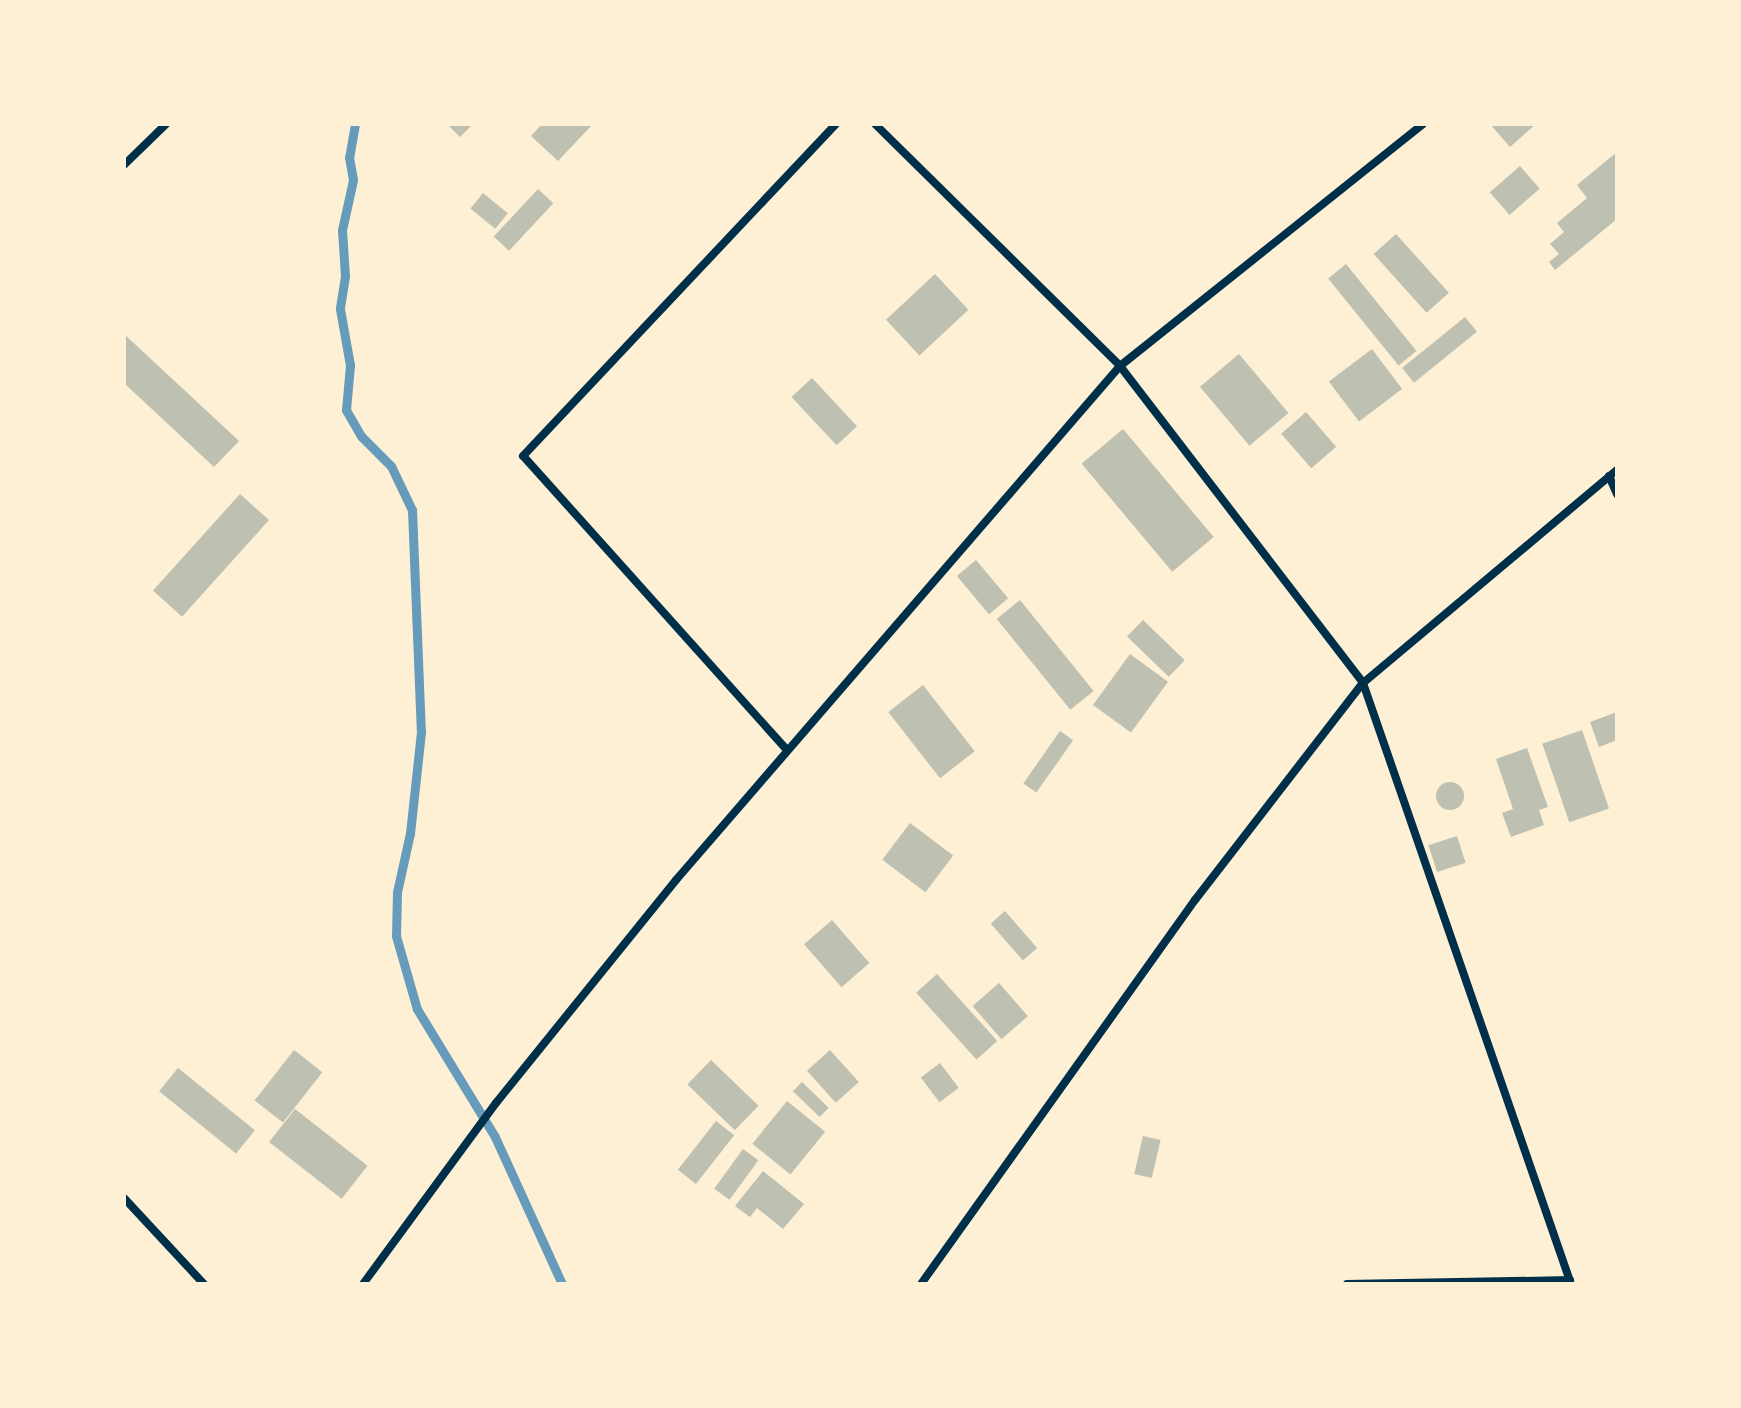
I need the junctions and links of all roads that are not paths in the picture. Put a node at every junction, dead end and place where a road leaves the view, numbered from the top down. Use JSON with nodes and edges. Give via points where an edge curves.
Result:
{"nodes":[{"id":1,"x":166,"y":124,"type":"edge"},
{"id":2,"x":836,"y":124,"type":"edge"},
{"id":3,"x":875,"y":124,"type":"edge"},
{"id":4,"x":1423,"y":124,"type":"edge"},
{"id":5,"x":124,"y":165,"type":"edge"},
{"id":6,"x":1120,"y":366,"type":"junction"},
{"id":7,"x":1613,"y":473,"type":"edge"},
{"id":8,"x":1617,"y":494,"type":"edge"},
{"id":9,"x":1363,"y":683,"type":"junction"},
{"id":10,"x":787,"y":750,"type":"junction"},
{"id":11,"x":124,"y":1198,"type":"edge"},
{"id":12,"x":1571,"y":1282,"type":"edge"},
{"id":13,"x":204,"y":1284,"type":"edge"},
{"id":14,"x":363,"y":1284,"type":"edge"},
{"id":15,"x":921,"y":1284,"type":"edge"},
{"id":16,"x":1347,"y":1284,"type":"edge"}],
"edges":[{"from":1,"to":5,"type":"street"},
{"from":2,"to":10,"type":"street","via":[[523,456]]},
{"from":3,"to":6,"type":"street"},
{"from":4,"to":6,"type":"street"},
{"from":6,"to":9,"type":"street"},
{"from":6,"to":10,"type":"street"},
{"from":7,"to":8,"type":"street"},
{"from":7,"to":9,"type":"street"},
{"from":9,"to":12,"type":"street"},
{"from":9,"to":15,"type":"street","via":[[1195,900]]},
{"from":10,"to":14,"type":"street","via":[[496,1103]]},
{"from":11,"to":13,"type":"street"},
{"from":12,"to":16,"type":"street"}]}
